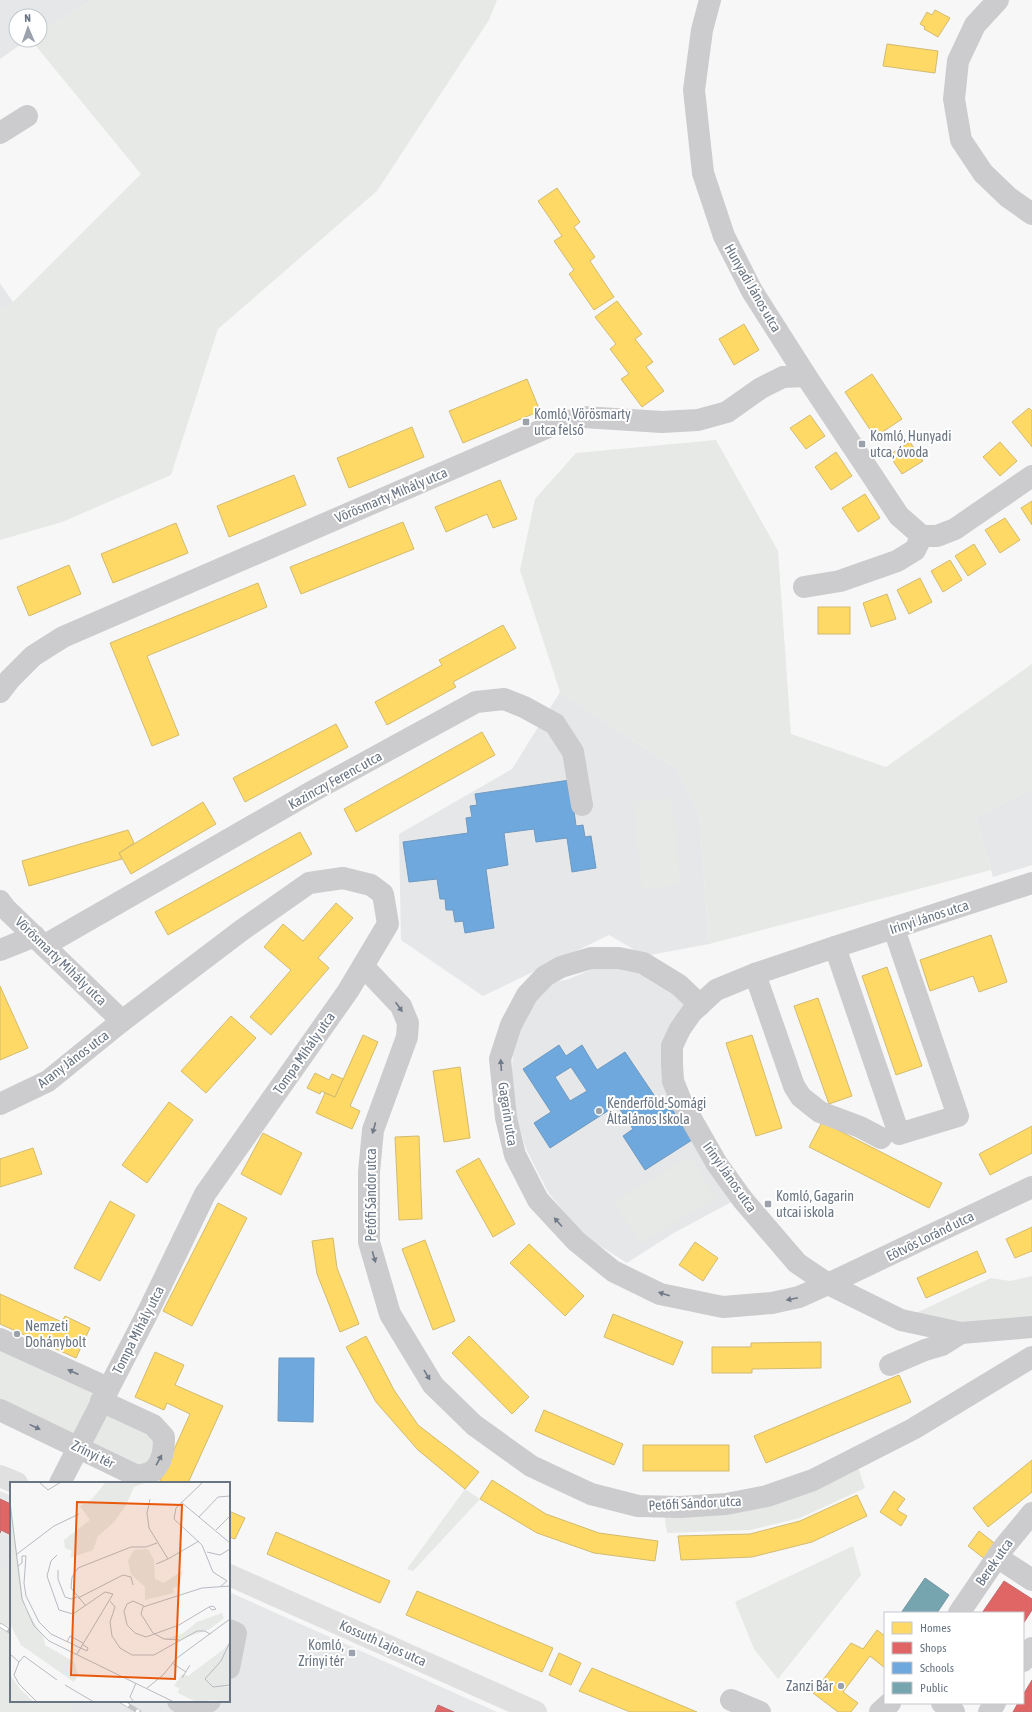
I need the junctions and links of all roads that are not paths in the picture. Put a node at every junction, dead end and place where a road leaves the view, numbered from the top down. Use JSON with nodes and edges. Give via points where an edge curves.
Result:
{"nodes":[{"id":1,"x":710,"y":0,"type":"edge"},
{"id":2,"x":998,"y":0,"type":"edge"},
{"id":3,"x":27,"y":116,"type":"dead end"},
{"id":4,"x":0,"y":133,"type":"edge"},
{"id":5,"x":1032,"y":214,"type":"edge"},
{"id":6,"x":806,"y":376,"type":"junction"},
{"id":7,"x":1032,"y":476,"type":"edge"},
{"id":8,"x":922,"y":536,"type":"junction"},
{"id":9,"x":804,"y":587,"type":"dead end"},
{"id":10,"x":0,"y":692,"type":"edge"},
{"id":11,"x":582,"y":806,"type":"dead end"},
{"id":12,"x":1032,"y":883,"type":"edge"},
{"id":13,"x":0,"y":900,"type":"edge"},
{"id":14,"x":894,"y":929,"type":"junction"},
{"id":15,"x":40,"y":941,"type":"junction"},
{"id":16,"x":835,"y":947,"type":"junction"},
{"id":17,"x":0,"y":950,"type":"edge"},
{"id":18,"x":362,"y":966,"type":"junction"},
{"id":19,"x":755,"y":974,"type":"junction"},
{"id":20,"x":700,"y":1005,"type":"junction"},
{"id":21,"x":122,"y":1021,"type":"junction"},
{"id":22,"x":0,"y":1104,"type":"edge"},
{"id":23,"x":881,"y":1138,"type":"dead end"},
{"id":24,"x":1032,"y":1187,"type":"edge"},
{"id":25,"x":828,"y":1284,"type":"junction"},
{"id":26,"x":1032,"y":1327,"type":"edge"},
{"id":27,"x":961,"y":1333,"type":"junction"},
{"id":28,"x":0,"y":1339,"type":"edge"},
{"id":29,"x":1032,"y":1357,"type":"edge"},
{"id":30,"x":890,"y":1365,"type":"dead end"},
{"id":31,"x":105,"y":1395,"type":"junction"},
{"id":32,"x":0,"y":1410,"type":"edge"},
{"id":33,"x":78,"y":1447,"type":"junction"},
{"id":34,"x":0,"y":1476,"type":"edge"},
{"id":35,"x":15,"y":1482,"type":"edge"},
{"id":36,"x":60,"y":1482,"type":"edge"},
{"id":37,"x":1032,"y":1513,"type":"edge"},
{"id":38,"x":997,"y":1557,"type":"junction"},
{"id":39,"x":230,"y":1575,"type":"edge"},
{"id":40,"x":1032,"y":1580,"type":"edge"},
{"id":41,"x":960,"y":1612,"type":"edge"},
{"id":42,"x":230,"y":1630,"type":"edge"},
{"id":43,"x":1032,"y":1648,"type":"edge"},
{"id":44,"x":1024,"y":1660,"type":"edge"},
{"id":45,"x":230,"y":1663,"type":"edge"},
{"id":46,"x":731,"y":1700,"type":"dead end"},
{"id":47,"x":180,"y":1702,"type":"edge"},
{"id":48,"x":208,"y":1702,"type":"edge"},
{"id":49,"x":889,"y":1704,"type":"edge"},
{"id":50,"x":943,"y":1704,"type":"edge"},
{"id":51,"x":536,"y":1712,"type":"edge"},
{"id":52,"x":760,"y":1712,"type":"edge"},
{"id":53,"x":880,"y":1712,"type":"edge"},
{"id":54,"x":954,"y":1712,"type":"edge"}],
"edges":[{"from":1,"to":6,"type":"street","name":"Hunyadi János utca","via":[[702,30],[694,90],[702,173],[724,236],[752,291]]},
{"from":2,"to":5,"type":"street","via":[[975,25],[958,61],[954,99],[961,140],[983,173],[1008,197]]},
{"from":3,"to":4,"type":"street"},
{"from":6,"to":8,"type":"street","name":"Hunyadi János utca","via":[[899,516]]},
{"from":6,"to":10,"type":"street","name":"Vörösmarty Mihály utca","via":[[783,377],[761,388],[727,412],[698,420],[662,422],[583,416],[551,426],[63,637],[33,656]]},
{"from":7,"to":8,"type":"street","via":[[955,529],[937,536]]},
{"from":8,"to":9,"type":"street","via":[[915,550],[897,561],[840,581]]},
{"from":11,"to":15,"type":"street","name":"Kazinczy Ferenc utca","via":[[573,752],[555,724],[504,699],[476,702]]},
{"from":12,"to":14,"type":"street","name":"Irinyi János utca"},
{"from":13,"to":15,"type":"street","name":"Vörösmarty Mihály utca"},
{"from":14,"to":16,"type":"street","name":"Irinyi János utca"},
{"from":14,"to":16,"type":"street","via":[[958,1116],[899,1134]]},
{"from":15,"to":17,"type":"street","name":"Kazinczy Ferenc utca"},
{"from":15,"to":21,"type":"street","name":"Vörösmarty Mihály utca"},
{"from":16,"to":19,"type":"street","name":"Irinyi János utca"},
{"from":18,"to":21,"type":"street","name":"Tompa Mihály utca","via":[[388,924],[384,894],[371,885],[343,878],[309,883]]},
{"from":18,"to":29,"type":"street","name":"Petőfi Sándor utca","one_way":true,"via":[[401,1006],[408,1023],[407,1038],[373,1130],[369,1172],[369,1242],[390,1314],[433,1385],[474,1426],[530,1466],[591,1494],[638,1506],[726,1504],[767,1496],[813,1480],[914,1429]]},
{"from":18,"to":31,"type":"street","name":"Tompa Mihály utca","via":[[348,991],[205,1194]]},
{"from":19,"to":20,"type":"street","name":"Irinyi János utca","via":[[716,990]]},
{"from":19,"to":23,"type":"street","via":[[794,1086],[801,1097],[820,1112]]},
{"from":20,"to":25,"type":"street","name":"Irinyi János utca","via":[[680,1029],[672,1046],[673,1082],[681,1101],[717,1164],[743,1200],[797,1263]]},
{"from":25,"to":20,"type":"street","name":"Gagarin utca","one_way":true,"via":[[799,1297],[772,1303],[723,1307],[660,1294],[614,1271],[576,1241],[538,1200],[515,1155],[506,1118],[500,1059],[511,1025],[527,995],[545,976],[561,967],[592,958],[619,958],[643,963],[680,985]]},
{"from":21,"to":22,"type":"street","name":"Arany János utca","via":[[48,1081]]},
{"from":24,"to":25,"type":"street","name":"Eötvös Loránd utca"},
{"from":25,"to":27,"type":"street","name":"Irinyi János utca","via":[[901,1320]]},
{"from":26,"to":27,"type":"street","name":"Irinyi János utca"},
{"from":27,"to":30,"type":"street","via":[[942,1345]]},
{"from":31,"to":28,"type":"street","name":"Zrínyi tér","one_way":true},
{"from":31,"to":33,"type":"street","name":"Tompa Mihály utca"},
{"from":33,"to":31,"type":"street","name":"Zrínyi tér","one_way":true,"via":[[137,1476],[152,1471],[159,1462],[164,1451],[164,1437],[153,1425]]},
{"from":32,"to":33,"type":"street","name":"Zrínyi tér","one_way":true},
{"from":33,"to":36,"type":"street","name":"Tompa Mihály utca"},
{"from":34,"to":35,"type":"main road"},
{"from":37,"to":38,"type":"street","name":"Berek utca"},
{"from":38,"to":40,"type":"street"},
{"from":38,"to":41,"type":"street","name":"Berek utca"},
{"from":39,"to":51,"type":"main road","name":"Kossuth Lajos utca"},
{"from":42,"to":45,"type":"street","via":[[236,1633]]},
{"from":43,"to":44,"type":"street"},
{"from":46,"to":52,"type":"street"},
{"from":47,"to":48,"type":"street","via":[[191,1710]]},
{"from":49,"to":53,"type":"street"},
{"from":50,"to":54,"type":"street"}]}
